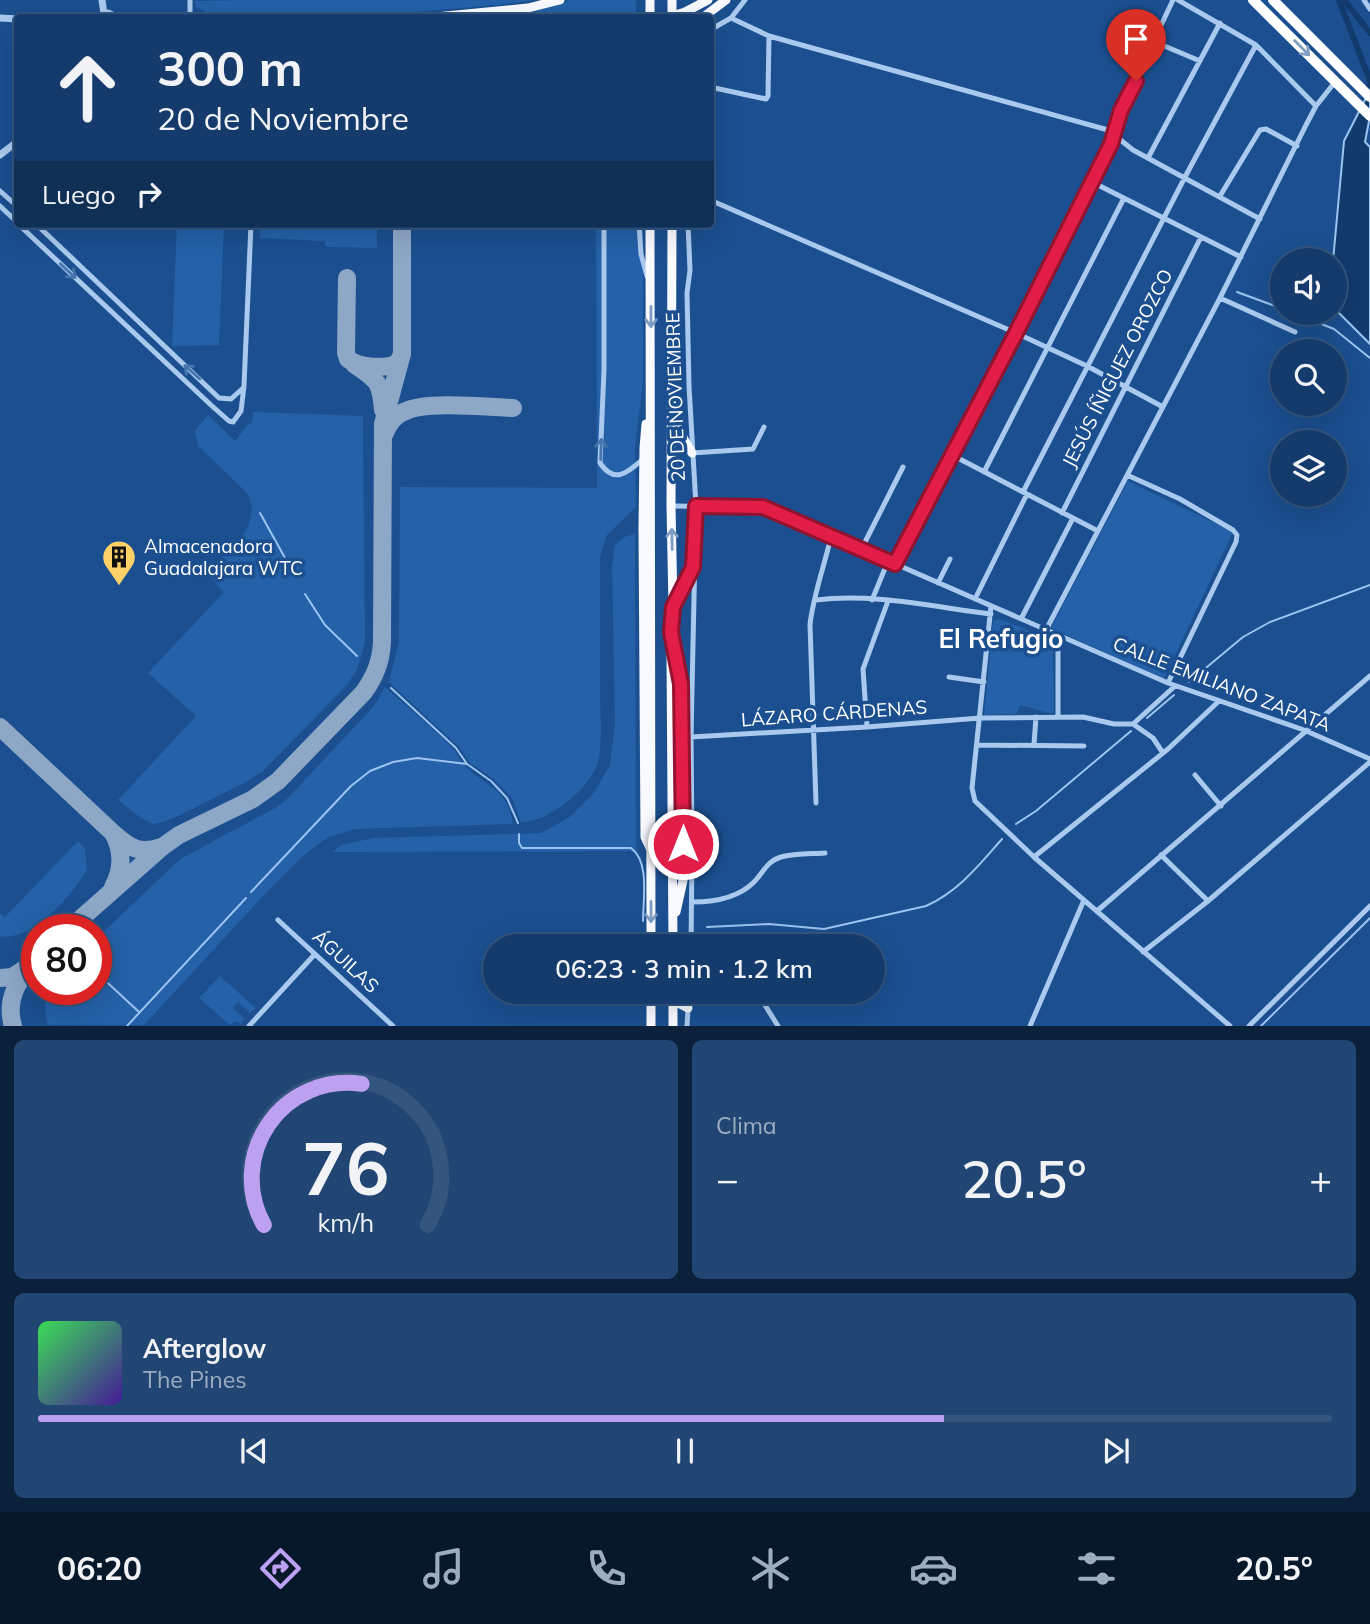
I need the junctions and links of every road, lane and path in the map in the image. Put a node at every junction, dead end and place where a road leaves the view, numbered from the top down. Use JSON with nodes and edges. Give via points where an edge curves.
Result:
{"nodes":[{"id":1,"x":560,"y":0,"type":"edge"},
{"id":2,"x":708,"y":0,"type":"edge"},
{"id":3,"x":726,"y":0,"type":"edge"},
{"id":4,"x":745,"y":0,"type":"edge"},
{"id":5,"x":1175,"y":0,"type":"edge"},
{"id":6,"x":1253,"y":0,"type":"edge"},
{"id":7,"x":1273,"y":0,"type":"edge"},
{"id":8,"x":1364,"y":0,"type":"edge"},
{"id":9,"x":1370,"y":9,"type":"edge"},
{"id":10,"x":466,"y":14,"type":"edge"},
{"id":11,"x":679,"y":14,"type":"edge"},
{"id":12,"x":707,"y":14,"type":"edge"},
{"id":13,"x":731,"y":18,"type":"junction"},
{"id":14,"x":1220,"y":23,"type":"junction"},
{"id":15,"x":714,"y":28,"type":"edge"},
{"id":16,"x":769,"y":36,"type":"junction"},
{"id":17,"x":1155,"y":42,"type":"junction"},
{"id":18,"x":1256,"y":45,"type":"junction"},
{"id":19,"x":1199,"y":61,"type":"junction"},
{"id":20,"x":1335,"y":82,"type":"junction"},
{"id":21,"x":714,"y":89,"type":"edge"},
{"id":22,"x":1370,"y":97,"type":"edge"},
{"id":23,"x":1316,"y":106,"type":"junction"},
{"id":24,"x":1370,"y":116,"type":"edge"},
{"id":25,"x":1115,"y":134,"type":"junction"},
{"id":26,"x":14,"y":144,"type":"edge"},
{"id":27,"x":1297,"y":146,"type":"junction"},
{"id":28,"x":0,"y":155,"type":"edge"},
{"id":29,"x":1148,"y":158,"type":"junction"},
{"id":30,"x":1185,"y":177,"type":"junction"},
{"id":31,"x":1090,"y":181,"type":"junction"},
{"id":32,"x":0,"y":191,"type":"edge"},
{"id":33,"x":1220,"y":196,"type":"junction"},
{"id":34,"x":1124,"y":198,"type":"junction"},
{"id":35,"x":714,"y":202,"type":"edge"},
{"id":36,"x":14,"y":203,"type":"edge"},
{"id":37,"x":0,"y":206,"type":"edge"},
{"id":38,"x":1165,"y":219,"type":"junction"},
{"id":39,"x":1259,"y":219,"type":"junction"},
{"id":40,"x":14,"y":220,"type":"edge"},
{"id":41,"x":22,"y":228,"type":"edge"},
{"id":42,"x":40,"y":228,"type":"edge"},
{"id":43,"x":251,"y":228,"type":"edge"},
{"id":44,"x":604,"y":228,"type":"edge"},
{"id":45,"x":639,"y":228,"type":"edge"},
{"id":46,"x":650,"y":228,"type":"edge"},
{"id":47,"x":672,"y":228,"type":"edge"},
{"id":48,"x":688,"y":228,"type":"edge"},
{"id":49,"x":1201,"y":237,"type":"junction"},
{"id":50,"x":1241,"y":257,"type":"junction"},
{"id":51,"x":651,"y":283,"type":"junction"},
{"id":52,"x":1220,"y":298,"type":"junction"},
{"id":53,"x":1295,"y":332,"type":"dead end"},
{"id":54,"x":1016,"y":333,"type":"junction"},
{"id":55,"x":1048,"y":348,"type":"junction"},
{"id":56,"x":1087,"y":366,"type":"junction"},
{"id":57,"x":651,"y":383,"type":"junction"},
{"id":58,"x":244,"y":386,"type":"junction"},
{"id":59,"x":1124,"y":387,"type":"junction"},
{"id":60,"x":672,"y":397,"type":"junction"},
{"id":61,"x":1163,"y":407,"type":"junction"},
{"id":62,"x":764,"y":427,"type":"dead end"},
{"id":63,"x":692,"y":453,"type":"junction"},
{"id":64,"x":951,"y":455,"type":"junction"},
{"id":65,"x":643,"y":459,"type":"junction"},
{"id":66,"x":903,"y":467,"type":"dead end"},
{"id":67,"x":984,"y":472,"type":"junction"},
{"id":68,"x":1127,"y":475,"type":"junction"},
{"id":69,"x":1025,"y":493,"type":"junction"},
{"id":70,"x":671,"y":506,"type":"junction"},
{"id":71,"x":696,"y":506,"type":"junction"},
{"id":72,"x":1062,"y":513,"type":"junction"},
{"id":73,"x":1073,"y":518,"type":"junction"},
{"id":74,"x":1098,"y":531,"type":"junction"},
{"id":75,"x":831,"y":537,"type":"junction"},
{"id":76,"x":861,"y":550,"type":"junction"},
{"id":77,"x":950,"y":559,"type":"dead end"},
{"id":78,"x":888,"y":561,"type":"junction"},
{"id":79,"x":895,"y":564,"type":"junction"},
{"id":80,"x":693,"y":567,"type":"junction"},
{"id":81,"x":938,"y":583,"type":"junction"},
{"id":82,"x":975,"y":599,"type":"junction"},
{"id":83,"x":816,"y":600,"type":"junction"},
{"id":84,"x":872,"y":600,"type":"junction"},
{"id":85,"x":888,"y":601,"type":"junction"},
{"id":86,"x":991,"y":606,"type":"junction"},
{"id":87,"x":673,"y":607,"type":"junction"},
{"id":88,"x":991,"y":614,"type":"junction"},
{"id":89,"x":1021,"y":619,"type":"junction"},
{"id":90,"x":1046,"y":630,"type":"junction"},
{"id":91,"x":671,"y":632,"type":"junction"},
{"id":92,"x":1058,"y":635,"type":"junction"},
{"id":93,"x":1370,"y":676,"type":"edge"},
{"id":94,"x":949,"y":677,"type":"dead end"},
{"id":95,"x":984,"y":681,"type":"junction"},
{"id":96,"x":1172,"y":684,"type":"junction"},
{"id":97,"x":1219,"y":701,"type":"junction"},
{"id":98,"x":1036,"y":717,"type":"junction"},
{"id":99,"x":1058,"y":717,"type":"junction"},
{"id":100,"x":980,"y":718,"type":"junction"},
{"id":101,"x":1133,"y":724,"type":"junction"},
{"id":102,"x":867,"y":727,"type":"junction"},
{"id":103,"x":1304,"y":730,"type":"junction"},
{"id":104,"x":813,"y":731,"type":"junction"},
{"id":105,"x":691,"y":737,"type":"junction"},
{"id":106,"x":1034,"y":744,"type":"junction"},
{"id":107,"x":977,"y":745,"type":"junction"},
{"id":108,"x":1084,"y":746,"type":"dead end"},
{"id":109,"x":1163,"y":754,"type":"junction"},
{"id":110,"x":1370,"y":761,"type":"edge"},
{"id":111,"x":1195,"y":775,"type":"dead end"},
{"id":112,"x":816,"y":803,"type":"dead end"},
{"id":113,"x":1221,"y":806,"type":"junction"},
{"id":114,"x":692,"y":840,"type":"junction"},
{"id":115,"x":825,"y":853,"type":"dead end"},
{"id":116,"x":1161,"y":855,"type":"junction"},
{"id":117,"x":1034,"y":857,"type":"junction"},
{"id":118,"x":1084,"y":900,"type":"junction"},
{"id":119,"x":1208,"y":901,"type":"junction"},
{"id":120,"x":693,"y":902,"type":"junction"},
{"id":121,"x":1370,"y":906,"type":"edge"},
{"id":122,"x":1097,"y":911,"type":"junction"},
{"id":123,"x":278,"y":920,"type":"dead end"},
{"id":124,"x":672,"y":927,"type":"junction"},
{"id":125,"x":651,"y":934,"type":"edge"},
{"id":126,"x":672,"y":934,"type":"edge"},
{"id":127,"x":692,"y":934,"type":"edge"},
{"id":128,"x":1143,"y":952,"type":"junction"},
{"id":129,"x":315,"y":954,"type":"junction"},
{"id":130,"x":651,"y":1004,"type":"edge"},
{"id":131,"x":673,"y":1004,"type":"edge"},
{"id":132,"x":682,"y":1004,"type":"edge"},
{"id":133,"x":688,"y":1004,"type":"edge"},
{"id":134,"x":764,"y":1004,"type":"edge"},
{"id":135,"x":688,"y":1009,"type":"junction"},
{"id":136,"x":248,"y":1026,"type":"edge"},
{"id":137,"x":393,"y":1026,"type":"edge"},
{"id":138,"x":651,"y":1026,"type":"edge"},
{"id":139,"x":673,"y":1026,"type":"edge"},
{"id":140,"x":687,"y":1026,"type":"edge"},
{"id":141,"x":778,"y":1026,"type":"edge"},
{"id":142,"x":1030,"y":1026,"type":"edge"},
{"id":143,"x":1230,"y":1026,"type":"edge"},
{"id":144,"x":1249,"y":1026,"type":"edge"}],
"edges":[{"from":1,"to":10,"type":"highway"},
{"from":2,"to":11,"type":"highway"},
{"from":3,"to":12,"type":"highway"},
{"from":4,"to":13,"type":"street"},
{"from":5,"to":14,"type":"street"},
{"from":5,"to":17,"type":"street"},
{"from":6,"to":20,"type":"highway","one_way":true},
{"from":7,"to":22,"type":"highway"},
{"from":8,"to":9,"type":"street"},
{"from":13,"to":15,"type":"street"},
{"from":13,"to":16,"type":"street"},
{"from":14,"to":18,"type":"street"},
{"from":14,"to":19,"type":"street"},
{"from":16,"to":21,"type":"street","via":[[766,99]]},
{"from":16,"to":25,"type":"street"},
{"from":17,"to":19,"type":"street"},
{"from":17,"to":25,"type":"street","via":[[1121,110]]},
{"from":18,"to":23,"type":"street"},
{"from":18,"to":30,"type":"street"},
{"from":19,"to":29,"type":"street"},
{"from":20,"to":23,"type":"street"},
{"from":20,"to":24,"type":"highway"},
{"from":23,"to":27,"type":"street"},
{"from":25,"to":29,"type":"street"},
{"from":25,"to":31,"type":"street"},
{"from":26,"to":28,"type":"street"},
{"from":27,"to":33,"type":"street","via":[[1260,130]]},
{"from":27,"to":39,"type":"street"},
{"from":29,"to":30,"type":"street"},
{"from":30,"to":33,"type":"street"},
{"from":30,"to":38,"type":"street"},
{"from":31,"to":34,"type":"street"},
{"from":31,"to":54,"type":"street"},
{"from":32,"to":36,"type":"street"},
{"from":33,"to":39,"type":"street"},
{"from":34,"to":38,"type":"street"},
{"from":34,"to":55,"type":"street"},
{"from":35,"to":54,"type":"street"},
{"from":37,"to":40,"type":"street"},
{"from":38,"to":49,"type":"street"},
{"from":38,"to":56,"type":"street"},
{"from":39,"to":50,"type":"street"},
{"from":41,"to":58,"type":"street","one_way":true,"via":[[229,421],[236,421],[241,411]]},
{"from":58,"to":42,"type":"street","one_way":true,"via":[[237,396],[219,398]]},
{"from":43,"to":58,"type":"street"},
{"from":65,"to":44,"type":"street","one_way":true,"via":[[628,473],[616,476],[600,463]]},
{"from":45,"to":51,"type":"street","via":[[641,254]]},
{"from":46,"to":51,"type":"highway"},
{"from":47,"to":60,"type":"highway"},
{"from":48,"to":63,"type":"street","name":"20 DE NOVIEMBRE"},
{"from":49,"to":50,"type":"street"},
{"from":49,"to":59,"type":"street","name":"JESÚS ÍÑIGUEZ OROZCO"},
{"from":50,"to":52,"type":"street"},
{"from":51,"to":57,"type":"highway","one_way":true},
{"from":52,"to":53,"type":"street"},
{"from":52,"to":61,"type":"street"},
{"from":54,"to":55,"type":"street"},
{"from":54,"to":64,"type":"street"},
{"from":55,"to":56,"type":"street"},
{"from":55,"to":67,"type":"street"},
{"from":56,"to":59,"type":"street"},
{"from":56,"to":69,"type":"street"},
{"from":57,"to":65,"type":"highway"},
{"from":57,"to":125,"type":"highway","one_way":true},
{"from":59,"to":61,"type":"street"},
{"from":59,"to":72,"type":"street","name":"JESÚS ÍÑIGUEZ OROZCO"},
{"from":60,"to":63,"type":"highway","via":[[678,429]]},
{"from":60,"to":70,"type":"highway"},
{"from":61,"to":68,"type":"street"},
{"from":62,"to":63,"type":"street","via":[[753,449]]},
{"from":63,"to":71,"type":"street","name":"20 DE NOVIEMBRE"},
{"from":64,"to":67,"type":"street"},
{"from":64,"to":79,"type":"street"},
{"from":65,"to":91,"type":"highway","via":[[643,792],[647,845],[664,857],[675,854],[683,844],[681,684]]},
{"from":66,"to":76,"type":"street"},
{"from":67,"to":69,"type":"street"},
{"from":68,"to":74,"type":"street"},
{"from":68,"to":96,"type":"street","via":[[1180,499],[1237,535]]},
{"from":69,"to":72,"type":"street"},
{"from":69,"to":82,"type":"street"},
{"from":70,"to":71,"type":"street","name":"CALLE EMILIANO ZAPATA"},
{"from":87,"to":70,"type":"highway","one_way":true},
{"from":71,"to":75,"type":"street","name":"CALLE EMILIANO ZAPATA","via":[[763,507]]},
{"from":71,"to":80,"type":"street","name":"20 DE NOVIEMBRE"},
{"from":72,"to":73,"type":"street"},
{"from":73,"to":74,"type":"street"},
{"from":73,"to":89,"type":"street"},
{"from":74,"to":90,"type":"street"},
{"from":75,"to":76,"type":"street","name":"CALLE EMILIANO ZAPATA"},
{"from":75,"to":83,"type":"street"},
{"from":76,"to":78,"type":"street","name":"CALLE EMILIANO ZAPATA"},
{"from":77,"to":81,"type":"street"},
{"from":78,"to":79,"type":"street","name":"CALLE EMILIANO ZAPATA"},
{"from":78,"to":84,"type":"street"},
{"from":79,"to":81,"type":"street","name":"CALLE EMILIANO ZAPATA"},
{"from":80,"to":87,"type":"highway"},
{"from":80,"to":105,"type":"street","name":"20 DE NOVIEMBRE"},
{"from":81,"to":82,"type":"street","name":"CALLE EMILIANO ZAPATA"},
{"from":82,"to":86,"type":"street","name":"CALLE EMILIANO ZAPATA"},
{"from":83,"to":84,"type":"street"},
{"from":83,"to":104,"type":"street","via":[[811,611],[810,646]]},
{"from":84,"to":85,"type":"street"},
{"from":85,"to":88,"type":"street"},
{"from":85,"to":102,"type":"street","via":[[863,669]]},
{"from":86,"to":88,"type":"street"},
{"from":86,"to":89,"type":"street","name":"CALLE EMILIANO ZAPATA"},
{"from":87,"to":91,"type":"main road"},
{"from":88,"to":95,"type":"street"},
{"from":89,"to":90,"type":"street","name":"CALLE EMILIANO ZAPATA"},
{"from":90,"to":92,"type":"street","name":"CALLE EMILIANO ZAPATA"},
{"from":91,"to":124,"type":"highway"},
{"from":92,"to":96,"type":"street","name":"CALLE EMILIANO ZAPATA"},
{"from":92,"to":99,"type":"street"},
{"from":93,"to":103,"type":"street"},
{"from":94,"to":95,"type":"street"},
{"from":95,"to":100,"type":"street"},
{"from":96,"to":97,"type":"street","name":"CALLE EMILIANO ZAPATA"},
{"from":96,"to":101,"type":"street"},
{"from":97,"to":103,"type":"street","name":"CALLE EMILIANO ZAPATA"},
{"from":97,"to":109,"type":"street"},
{"from":98,"to":99,"type":"street","name":"LÁZARO CÁRDENAS"},
{"from":98,"to":100,"type":"street","name":"LÁZARO CÁRDENAS"},
{"from":98,"to":106,"type":"street"},
{"from":99,"to":101,"type":"street","name":"LÁZARO CÁRDENAS"},
{"from":100,"to":102,"type":"street","name":"LÁZARO CÁRDENAS"},
{"from":100,"to":107,"type":"street"},
{"from":101,"to":109,"type":"street","via":[[1153,738]]},
{"from":102,"to":104,"type":"street","name":"LÁZARO CÁRDENAS"},
{"from":103,"to":110,"type":"street","name":"CALLE EMILIANO ZAPATA"},
{"from":103,"to":113,"type":"street"},
{"from":104,"to":105,"type":"street","name":"LÁZARO CÁRDENAS"},
{"from":104,"to":112,"type":"street"},
{"from":105,"to":114,"type":"street","name":"20 DE NOVIEMBRE"},
{"from":106,"to":107,"type":"street"},
{"from":106,"to":108,"type":"street"},
{"from":107,"to":117,"type":"street","via":[[975,801]]},
{"from":109,"to":117,"type":"street"},
{"from":110,"to":119,"type":"street"},
{"from":111,"to":113,"type":"street"},
{"from":113,"to":116,"type":"street"},
{"from":114,"to":120,"type":"street","name":"20 DE NOVIEMBRE"},
{"from":114,"to":124,"type":"highway"},
{"from":115,"to":120,"type":"street","via":[[780,857],[734,895]]},
{"from":116,"to":119,"type":"street"},
{"from":116,"to":122,"type":"street"},
{"from":117,"to":118,"type":"street"},
{"from":118,"to":122,"type":"street"},
{"from":118,"to":142,"type":"street"},
{"from":119,"to":128,"type":"street"},
{"from":120,"to":127,"type":"street","name":"20 DE NOVIEMBRE"},
{"from":121,"to":144,"type":"street"},
{"from":122,"to":128,"type":"street"},
{"from":123,"to":129,"type":"street","name":"ÁGUILAS"},
{"from":124,"to":126,"type":"highway"},
{"from":128,"to":143,"type":"street"},
{"from":129,"to":136,"type":"street"},
{"from":129,"to":137,"type":"street","name":"ÁGUILAS"},
{"from":130,"to":138,"type":"highway"},
{"from":131,"to":139,"type":"highway"},
{"from":132,"to":135,"type":"main road"},
{"from":133,"to":135,"type":"street"},
{"from":134,"to":141,"type":"street"},
{"from":135,"to":140,"type":"street"}]}
